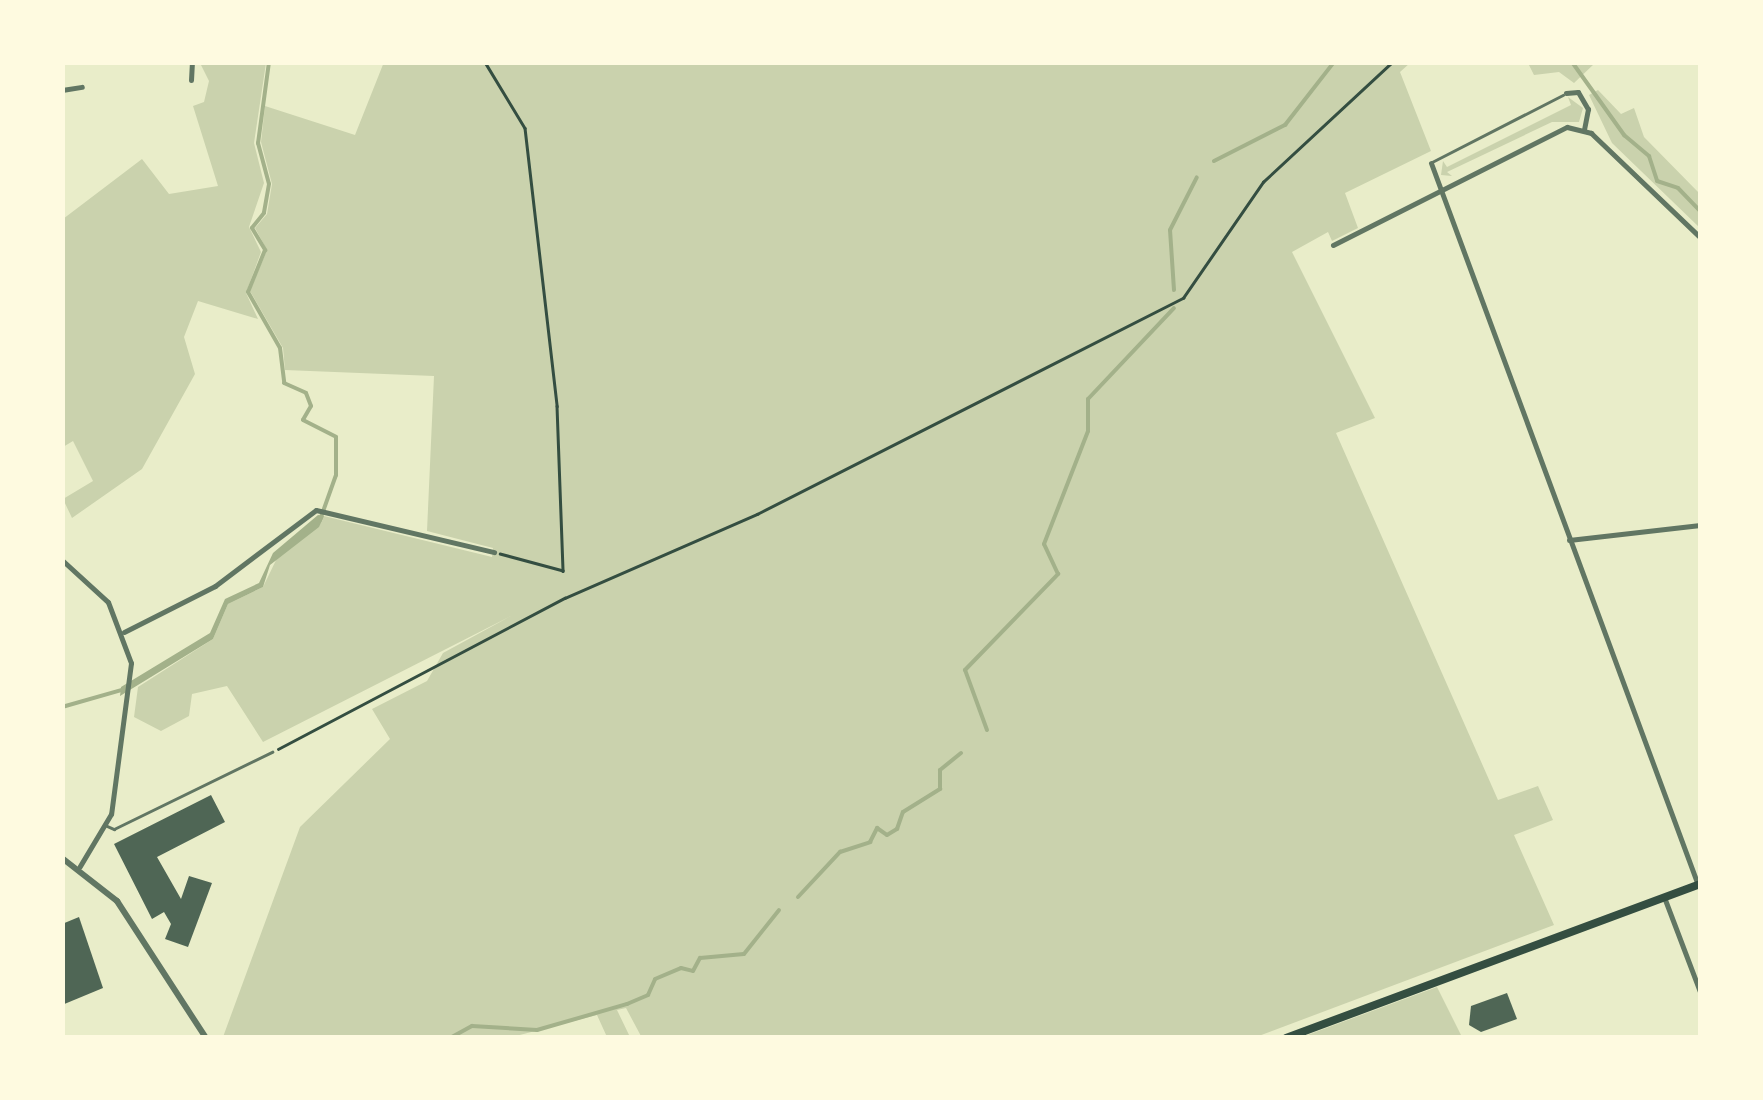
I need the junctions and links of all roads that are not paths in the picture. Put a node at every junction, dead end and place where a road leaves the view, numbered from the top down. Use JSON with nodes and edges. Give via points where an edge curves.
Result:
{"nodes":[{"id":1,"x":192,"y":62,"type":"edge"},
{"id":2,"x":191,"y":80,"type":"dead end"},
{"id":3,"x":82,"y":86,"type":"dead end"},
{"id":4,"x":62,"y":90,"type":"edge"},
{"id":5,"x":1566,"y":93,"type":"joint"},
{"id":6,"x":1584,"y":130,"type":"junction"},
{"id":7,"x":1431,"y":163,"type":"joint"},
{"id":8,"x":1436,"y":190,"type":"junction"},
{"id":9,"x":1700,"y":237,"type":"edge"},
{"id":10,"x":1334,"y":244,"type":"dead end"},
{"id":11,"x":1700,"y":526,"type":"edge"},
{"id":12,"x":1569,"y":540,"type":"junction"},
{"id":13,"x":494,"y":552,"type":"road end"},
{"id":14,"x":62,"y":560,"type":"edge"},
{"id":15,"x":124,"y":632,"type":"junction"},
{"id":16,"x":272,"y":752,"type":"road end"},
{"id":17,"x":106,"y":826,"type":"junction"},
{"id":18,"x":62,"y":858,"type":"edge"},
{"id":19,"x":80,"y":866,"type":"junction"},
{"id":20,"x":1700,"y":884,"type":"edge"},
{"id":21,"x":1664,"y":897,"type":"junction"},
{"id":22,"x":1700,"y":992,"type":"edge"},
{"id":23,"x":206,"y":1038,"type":"edge"},
{"id":24,"x":1286,"y":1038,"type":"edge"}],
"edges":[{"from":1,"to":2,"type":"street"},
{"from":3,"to":4,"type":"street"},
{"from":5,"to":6,"type":"street","via":[[1578,92],[1588,109]]},
{"from":5,"to":7,"type":"lane"},
{"from":6,"to":8,"type":"street","via":[[1557,128]]},
{"from":6,"to":9,"type":"street"},
{"from":7,"to":8,"type":"street"},
{"from":8,"to":10,"type":"street"},
{"from":8,"to":12,"type":"street"},
{"from":11,"to":12,"type":"street"},
{"from":12,"to":20,"type":"street"},
{"from":13,"to":15,"type":"street","via":[[323,511],[214,586]]},
{"from":14,"to":15,"type":"street","via":[[101,592]]},
{"from":15,"to":17,"type":"street","via":[[130,692]]},
{"from":16,"to":17,"type":"lane","via":[[114,829]]},
{"from":17,"to":19,"type":"street"},
{"from":18,"to":19,"type":"street"},
{"from":19,"to":23,"type":"street","via":[[117,901]]},
{"from":20,"to":21,"type":"main road"},
{"from":21,"to":22,"type":"street"},
{"from":21,"to":24,"type":"main road"}]}
